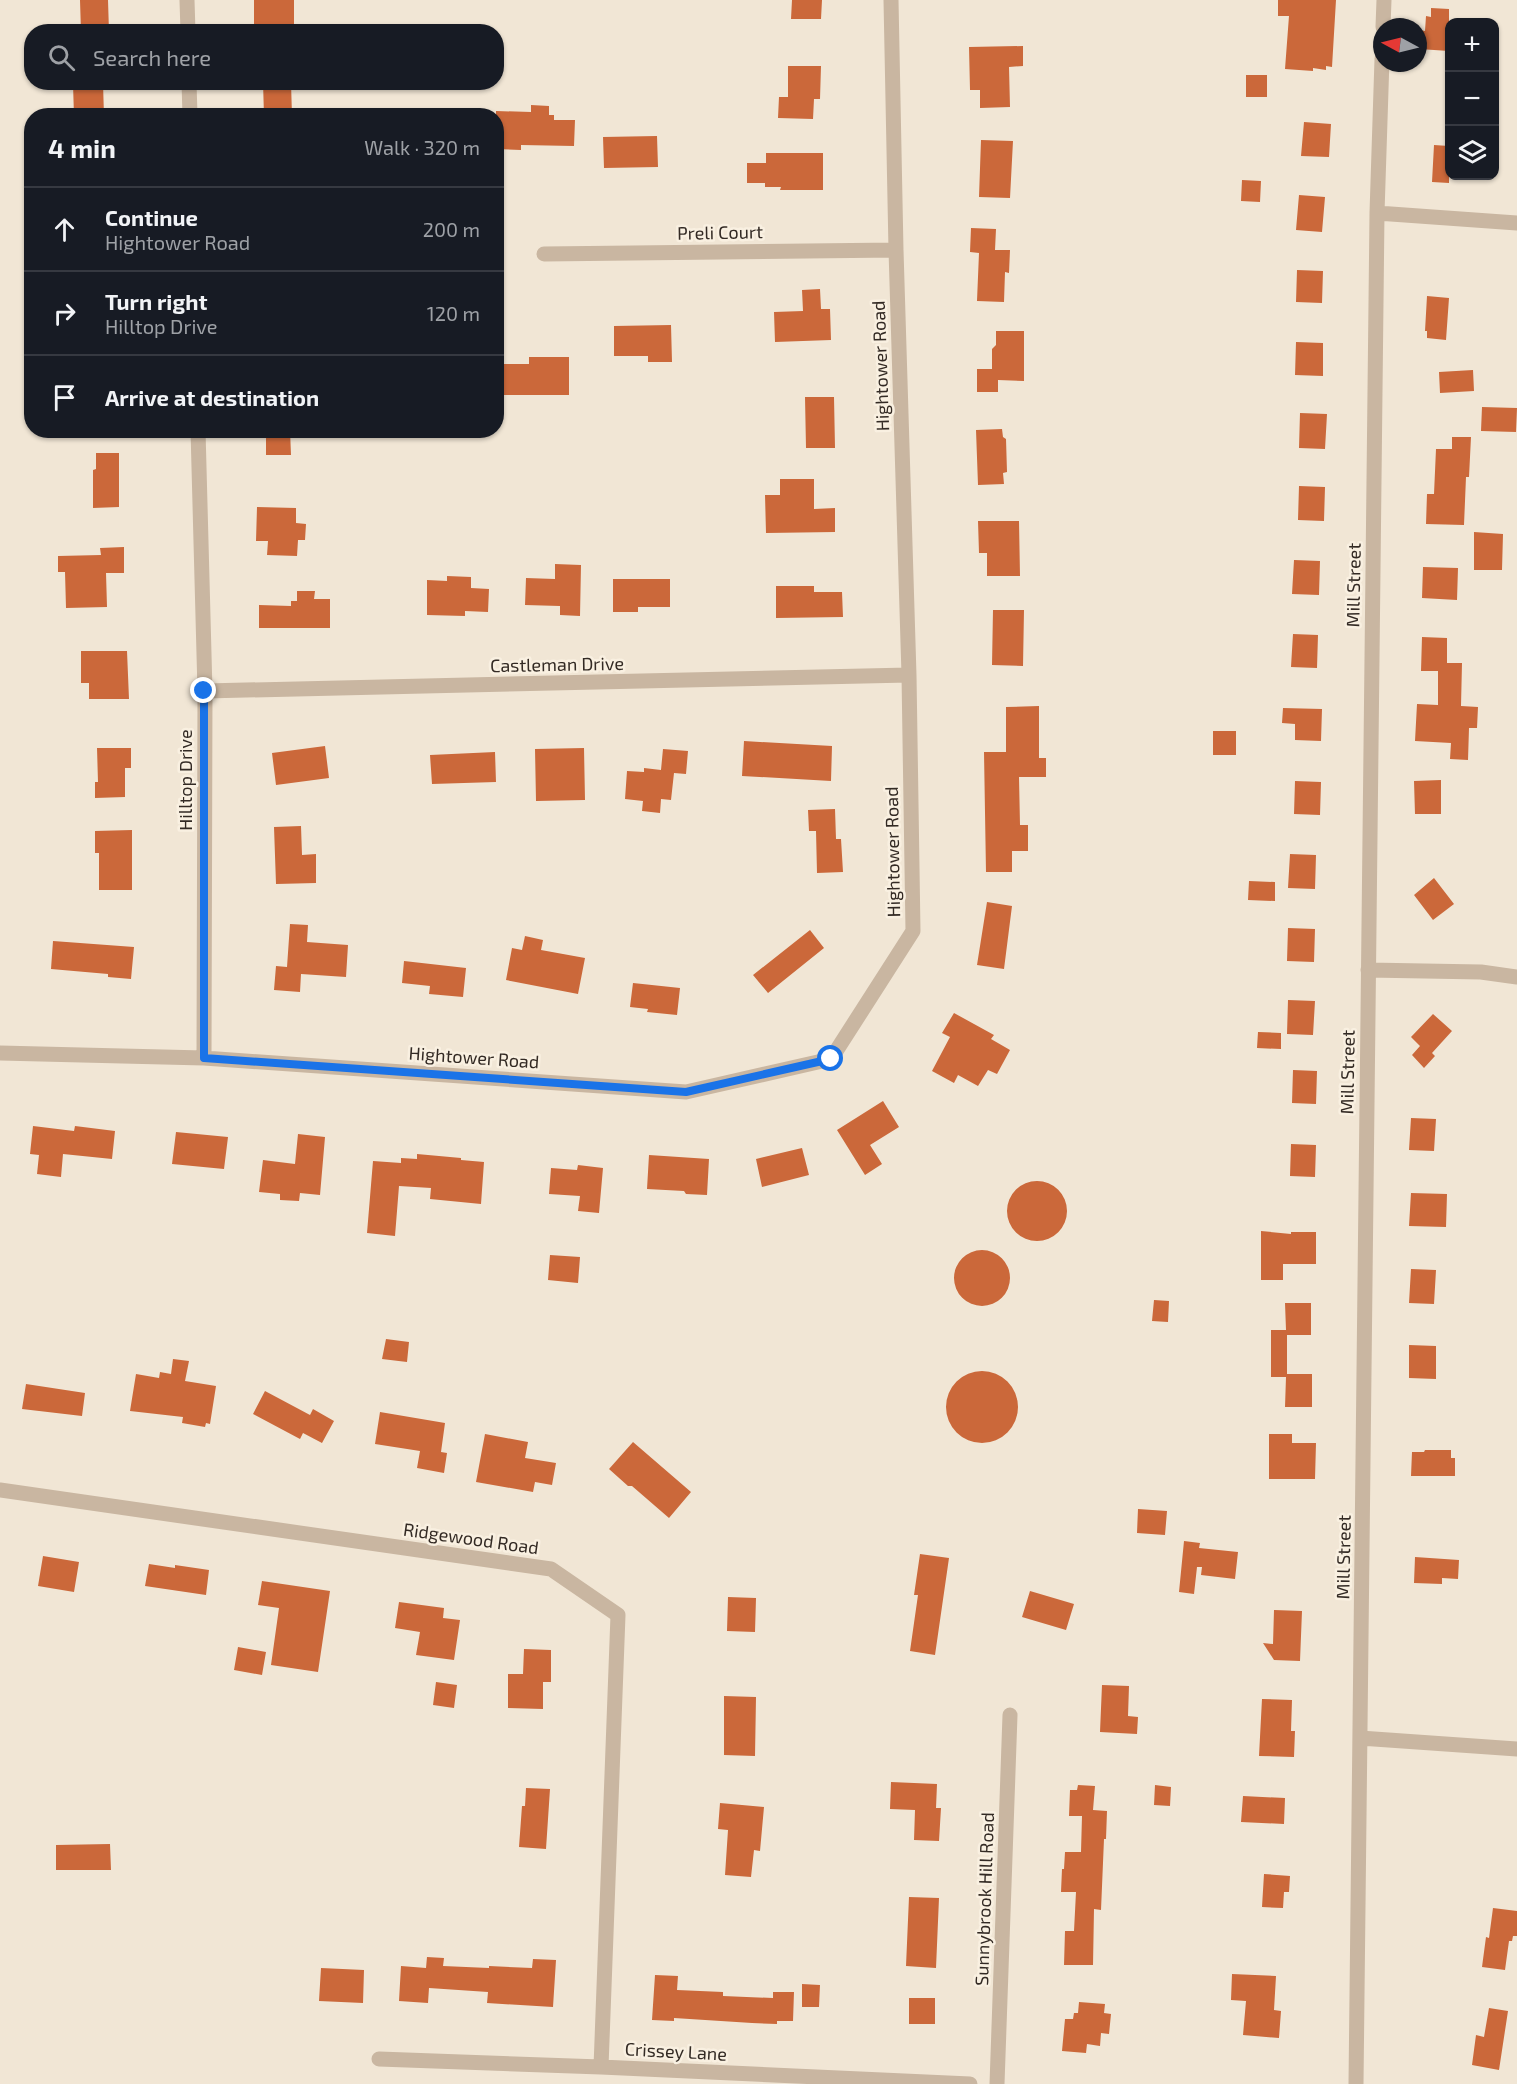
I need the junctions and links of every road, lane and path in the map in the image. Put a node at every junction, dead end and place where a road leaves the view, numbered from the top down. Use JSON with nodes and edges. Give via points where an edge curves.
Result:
{"nodes":[{"id":1,"x":187,"y":0,"type":"edge"},
{"id":2,"x":891,"y":0,"type":"edge"},
{"id":3,"x":1384,"y":0,"type":"edge"},
{"id":4,"x":1383,"y":18,"type":"edge"},
{"id":5,"x":188,"y":24,"type":"edge"},
{"id":6,"x":1382,"y":72,"type":"edge"},
{"id":7,"x":189,"y":90,"type":"edge"},
{"id":8,"x":190,"y":108,"type":"edge"},
{"id":9,"x":1377,"y":213,"type":"junction"},
{"id":10,"x":1517,"y":224,"type":"edge"},
{"id":11,"x":896,"y":250,"type":"junction"},
{"id":12,"x":544,"y":254,"type":"dead end"},
{"id":13,"x":198,"y":438,"type":"edge"},
{"id":14,"x":909,"y":675,"type":"junction"},
{"id":15,"x":204,"y":691,"type":"junction"},
{"id":16,"x":1368,"y":970,"type":"junction"},
{"id":17,"x":1517,"y":977,"type":"edge"},
{"id":18,"x":0,"y":1053,"type":"edge"},
{"id":19,"x":204,"y":1058,"type":"junction"},
{"id":20,"x":0,"y":1490,"type":"edge"},
{"id":21,"x":1010,"y":1715,"type":"dead end"},
{"id":22,"x":1360,"y":1738,"type":"junction"},
{"id":23,"x":1517,"y":1749,"type":"edge"},
{"id":24,"x":379,"y":2059,"type":"dead end"},
{"id":25,"x":601,"y":2067,"type":"junction"},
{"id":26,"x":970,"y":2084,"type":"edge"},
{"id":27,"x":997,"y":2084,"type":"edge"},
{"id":28,"x":1356,"y":2084,"type":"edge"}],
"edges":[{"from":1,"to":5,"type":"street"},
{"from":2,"to":11,"type":"street","name":"Hightower Road"},
{"from":3,"to":4,"type":"street"},
{"from":6,"to":9,"type":"street","name":"Mill Street"},
{"from":7,"to":8,"type":"street"},
{"from":9,"to":10,"type":"street"},
{"from":9,"to":16,"type":"street","name":"Mill Street"},
{"from":11,"to":12,"type":"street","name":"Preli Court"},
{"from":11,"to":14,"type":"street","name":"Hightower Road"},
{"from":13,"to":15,"type":"street","name":"Hilltop Drive"},
{"from":14,"to":15,"type":"street","name":"Castleman Drive"},
{"from":14,"to":19,"type":"street","name":"Hightower Road","via":[[913,931],[831,1059],[686,1092]]},
{"from":15,"to":19,"type":"street","name":"Hilltop Drive"},
{"from":16,"to":17,"type":"street","via":[[1481,972]]},
{"from":16,"to":22,"type":"street","name":"Mill Street"},
{"from":18,"to":19,"type":"street","name":"Hightower Road"},
{"from":20,"to":25,"type":"street","name":"Ridgewood Road","via":[[551,1569],[618,1615]]},
{"from":21,"to":27,"type":"street","name":"Sunnybrook Hill Road"},
{"from":22,"to":23,"type":"street"},
{"from":22,"to":28,"type":"street","name":"Mill Street"},
{"from":24,"to":25,"type":"street","name":"Crissey Lane"},
{"from":25,"to":26,"type":"street","name":"Crissey Lane"}]}
